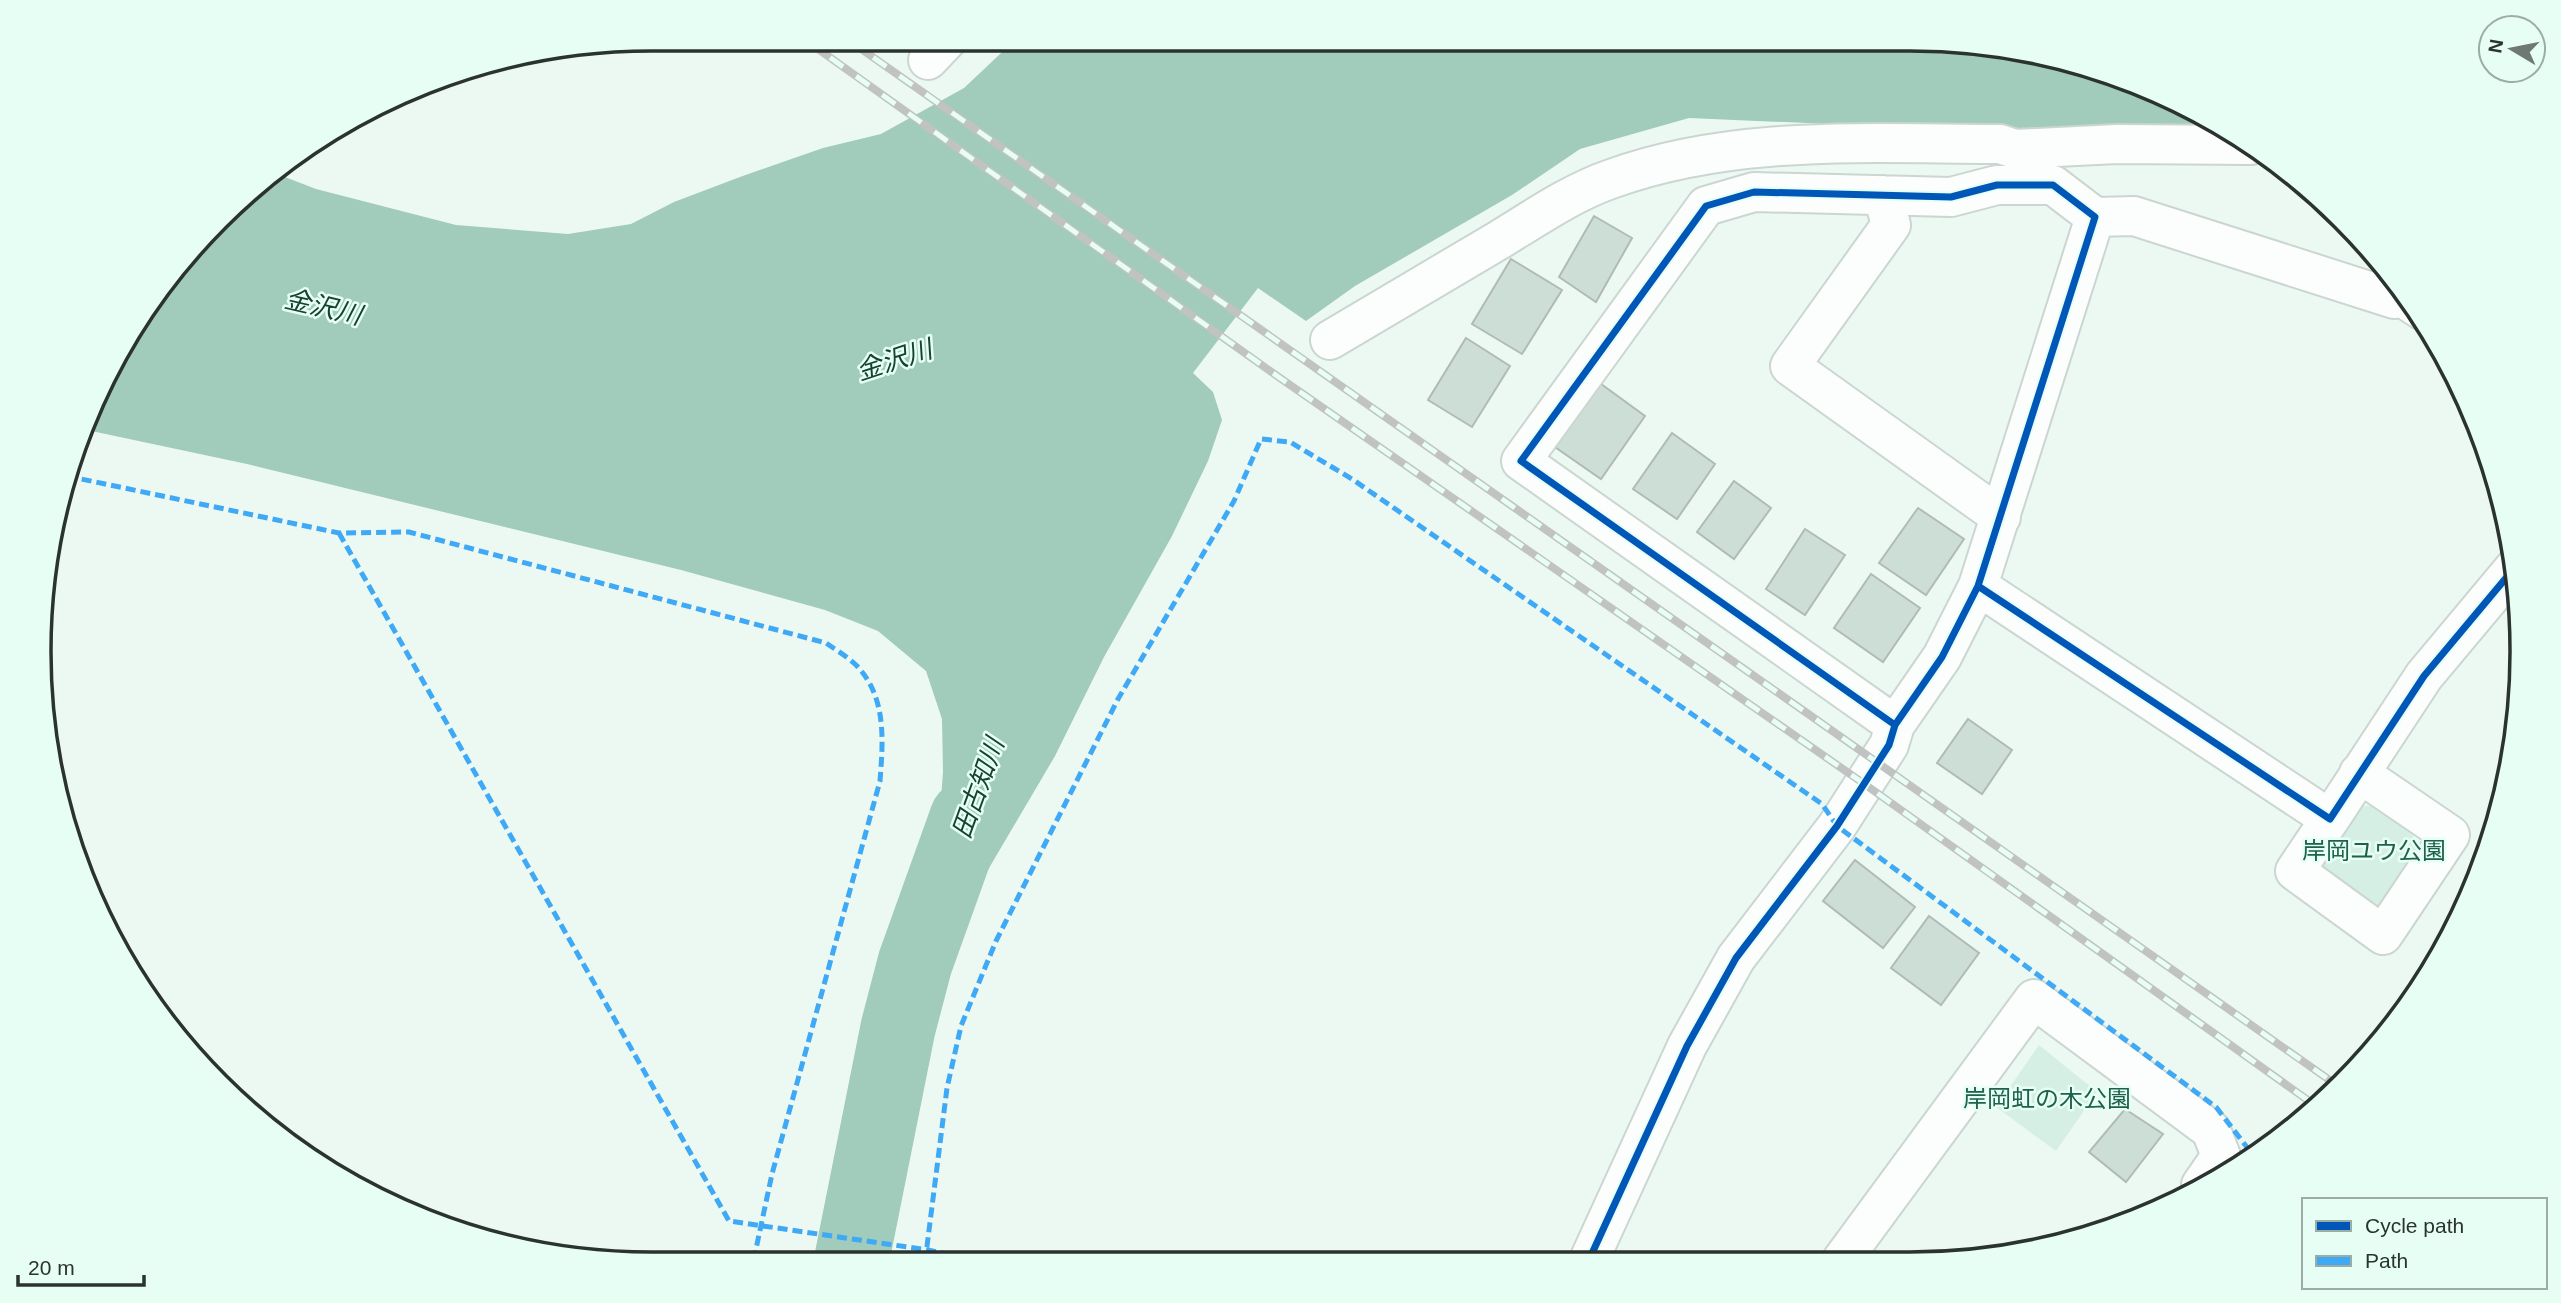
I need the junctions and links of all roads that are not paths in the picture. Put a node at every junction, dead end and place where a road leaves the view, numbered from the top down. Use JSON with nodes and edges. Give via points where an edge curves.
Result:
{"nodes":[{"id":1,"x":2232,"y":145,"type":"edge"},
{"id":2,"x":1883,"y":195,"type":"junction"},
{"id":3,"x":2095,"y":218,"type":"junction"},
{"id":4,"x":2394,"y":298,"type":"edge"},
{"id":5,"x":1330,"y":340,"type":"dead end"},
{"id":6,"x":2001,"y":517,"type":"junction"},
{"id":7,"x":2506,"y":578,"type":"edge"},
{"id":8,"x":1978,"y":586,"type":"junction"},
{"id":9,"x":1895,"y":725,"type":"junction"},
{"id":10,"x":2359,"y":773,"type":"junction"},
{"id":11,"x":2330,"y":819,"type":"junction"},
{"id":12,"x":2211,"y":1171,"type":"edge"},
{"id":13,"x":1593,"y":1252,"type":"edge"},
{"id":14,"x":1848,"y":1252,"type":"edge"}],
"edges":[{"from":1,"to":5,"type":"street","via":[[2015,149],[2000,144],[1772,146],[1690,157],[1644,168],[1577,194]]},
{"from":2,"to":3,"type":"street","via":[[1951,197],[1997,185],[2053,185]]},
{"from":2,"to":6,"type":"street","via":[[1891,225],[1790,366]]},
{"from":2,"to":9,"type":"street","via":[[1754,192],[1706,206],[1521,461]]},
{"from":3,"to":4,"type":"street","via":[[2134,216]]},
{"from":3,"to":6,"type":"street"},
{"from":6,"to":8,"type":"street"},
{"from":7,"to":10,"type":"street","via":[[2424,676]]},
{"from":8,"to":9,"type":"street","via":[[1942,657]]},
{"from":8,"to":11,"type":"street"},
{"from":9,"to":13,"type":"street","via":[[1889,745],[1837,826],[1736,958],[1687,1046]]},
{"from":10,"to":11,"type":"street"},
{"from":10,"to":11,"type":"street","via":[[2450,835],[2383,935],[2295,871]]},
{"from":12,"to":14,"type":"street","via":[[2221,1156],[2211,1130],[2034,999]]}]}
